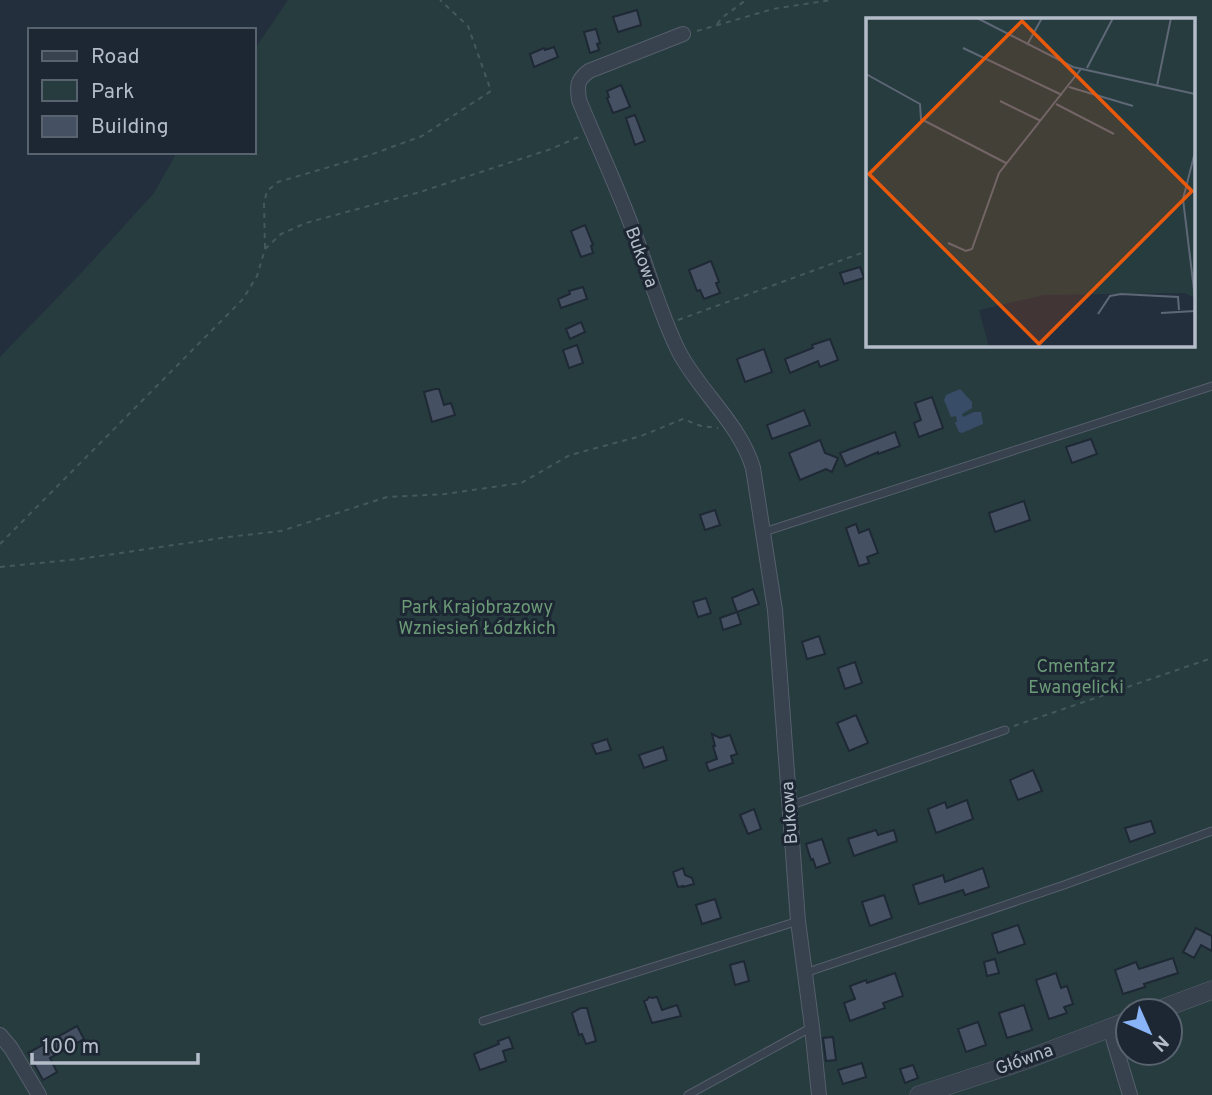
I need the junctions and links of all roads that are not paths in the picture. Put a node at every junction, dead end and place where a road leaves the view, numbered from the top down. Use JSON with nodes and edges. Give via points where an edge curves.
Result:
{"nodes":[{"id":1,"x":683,"y":34,"type":"road end"},
{"id":2,"x":1212,"y":386,"type":"edge"},
{"id":3,"x":764,"y":532,"type":"junction"},
{"id":4,"x":1005,"y":730,"type":"road end"},
{"id":5,"x":789,"y":806,"type":"junction"},
{"id":6,"x":1212,"y":831,"type":"edge"},
{"id":7,"x":798,"y":921,"type":"junction"},
{"id":8,"x":805,"y":973,"type":"junction"},
{"id":9,"x":1212,"y":990,"type":"edge"},
{"id":10,"x":1184,"y":1000,"type":"edge"},
{"id":11,"x":483,"y":1021,"type":"dead end"},
{"id":12,"x":1114,"y":1026,"type":"edge"},
{"id":13,"x":812,"y":1027,"type":"junction"},
{"id":14,"x":1110,"y":1028,"type":"junction"},
{"id":15,"x":0,"y":1035,"type":"edge"},
{"id":16,"x":39,"y":1095,"type":"edge"},
{"id":17,"x":688,"y":1095,"type":"edge"},
{"id":18,"x":819,"y":1095,"type":"edge"},
{"id":19,"x":919,"y":1095,"type":"edge"},
{"id":20,"x":1130,"y":1095,"type":"edge"}],
"edges":[{"from":1,"to":3,"type":"street","name":"Bukowa","via":[[589,71],[581,77],[579,100],[667,324],[690,370],[750,456]]},
{"from":2,"to":3,"type":"lane"},
{"from":3,"to":5,"type":"street","name":"Bukowa","via":[[775,610]]},
{"from":4,"to":5,"type":"lane"},
{"from":5,"to":7,"type":"street","name":"Bukowa"},
{"from":6,"to":8,"type":"lane"},
{"from":7,"to":8,"type":"street","name":"Bukowa"},
{"from":7,"to":11,"type":"lane"},
{"from":8,"to":13,"type":"street","name":"Bukowa"},
{"from":9,"to":10,"type":"street"},
{"from":12,"to":14,"type":"street","name":"Główna"},
{"from":13,"to":17,"type":"lane"},
{"from":13,"to":18,"type":"street","name":"Bukowa"},
{"from":14,"to":19,"type":"street","name":"Główna"},
{"from":14,"to":20,"type":"street"},
{"from":15,"to":16,"type":"street"}]}
